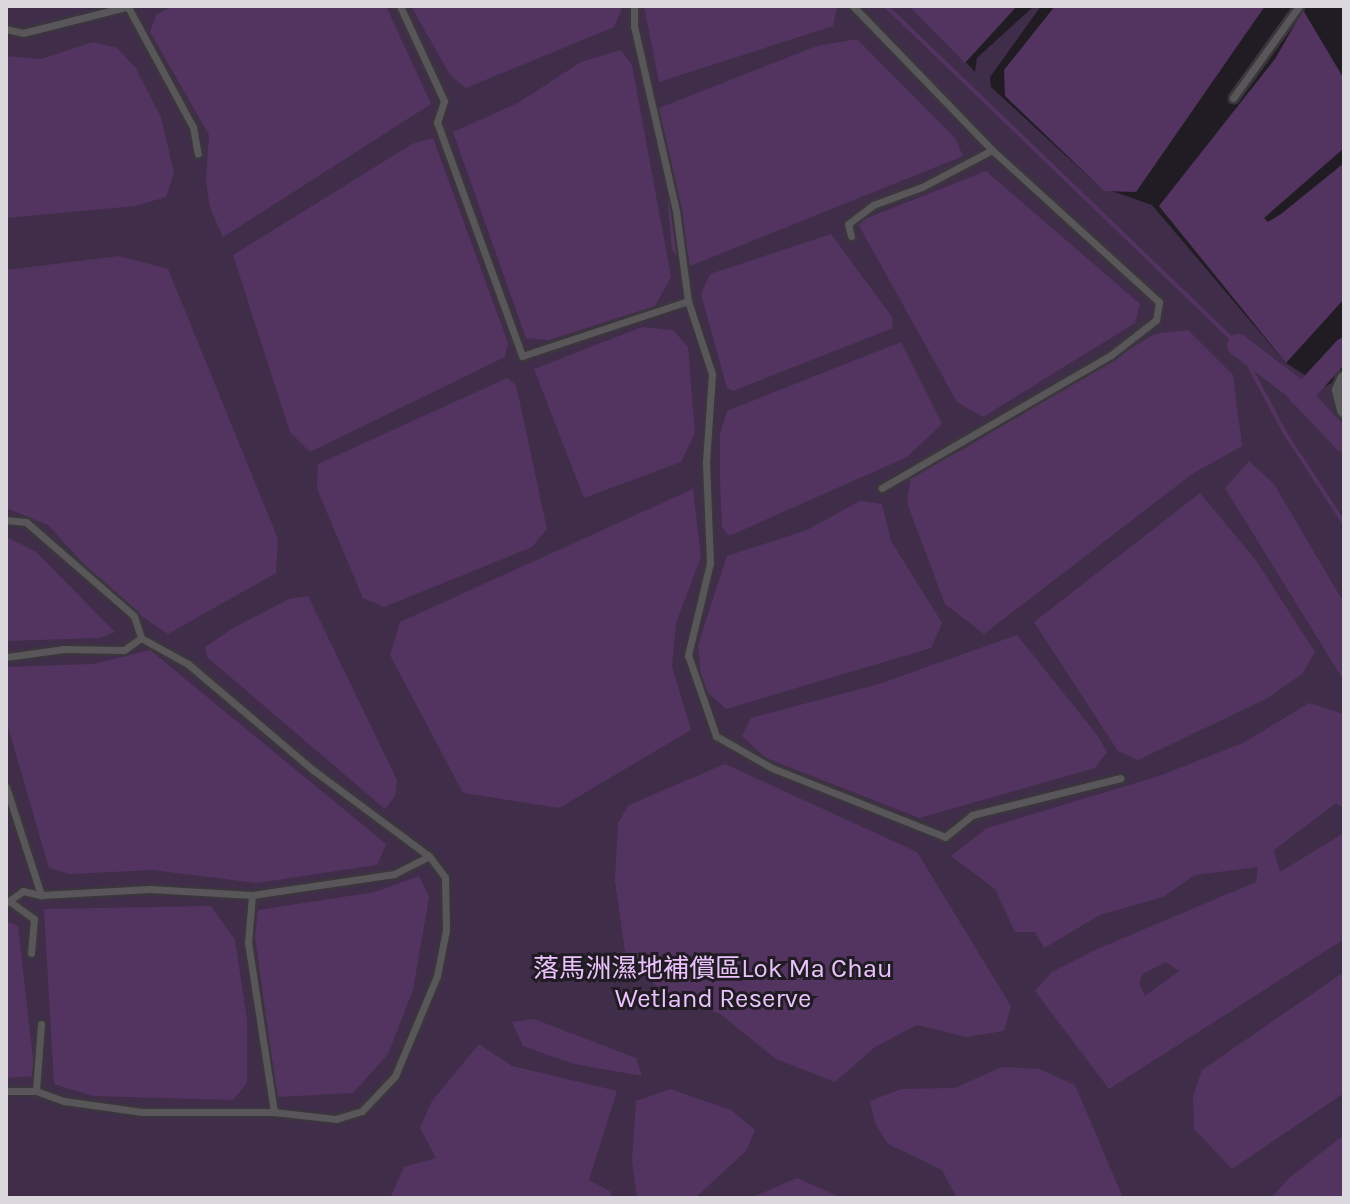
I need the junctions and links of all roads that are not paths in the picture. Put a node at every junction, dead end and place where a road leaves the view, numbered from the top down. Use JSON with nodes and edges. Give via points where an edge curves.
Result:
{"nodes":[{"id":1,"x":129,"y":6,"type":"edge"},
{"id":2,"x":400,"y":6,"type":"edge"},
{"id":3,"x":634,"y":6,"type":"edge"},
{"id":4,"x":853,"y":6,"type":"edge"},
{"id":5,"x":1299,"y":6,"type":"edge"},
{"id":6,"x":6,"y":29,"type":"edge"},
{"id":7,"x":1233,"y":98,"type":"dead end"},
{"id":8,"x":992,"y":150,"type":"junction"},
{"id":9,"x":198,"y":154,"type":"dead end"},
{"id":10,"x":851,"y":236,"type":"dead end"},
{"id":11,"x":688,"y":301,"type":"junction"},
{"id":12,"x":1344,"y":379,"type":"edge"},
{"id":13,"x":1344,"y":410,"type":"edge"},
{"id":14,"x":882,"y":488,"type":"dead end"},
{"id":15,"x":6,"y":520,"type":"edge"},
{"id":16,"x":141,"y":638,"type":"junction"},
{"id":17,"x":6,"y":657,"type":"edge"},
{"id":18,"x":1120,"y":778,"type":"dead end"},
{"id":19,"x":6,"y":787,"type":"edge"},
{"id":20,"x":429,"y":856,"type":"junction"},
{"id":21,"x":41,"y":895,"type":"junction"},
{"id":22,"x":252,"y":895,"type":"junction"},
{"id":23,"x":9,"y":903,"type":"edge"},
{"id":24,"x":31,"y":953,"type":"dead end"},
{"id":25,"x":41,"y":1024,"type":"dead end"},
{"id":26,"x":6,"y":1091,"type":"edge"},
{"id":27,"x":36,"y":1091,"type":"junction"},
{"id":28,"x":274,"y":1112,"type":"junction"}],
"edges":[{"from":1,"to":6,"type":"lane","via":[[23,33]]},
{"from":1,"to":9,"type":"lane","via":[[193,127]]},
{"from":2,"to":11,"type":"lane","via":[[444,101],[437,122],[522,356]]},
{"from":3,"to":11,"type":"lane","via":[[634,26],[676,211]]},
{"from":4,"to":8,"type":"lane"},
{"from":5,"to":7,"type":"lane"},
{"from":8,"to":10,"type":"lane","via":[[922,187],[873,205],[848,224]]},
{"from":8,"to":14,"type":"lane","via":[[1138,277],[1159,302],[1156,320],[1111,355]]},
{"from":11,"to":18,"type":"lane","via":[[712,374],[706,463],[710,563],[688,655],[716,736],[772,768],[945,837],[972,815]]},
{"from":12,"to":13,"type":"street","via":[[1339,390]]},
{"from":15,"to":16,"type":"lane","via":[[26,522],[134,616]]},
{"from":16,"to":17,"type":"lane","via":[[124,650],[64,649]]},
{"from":16,"to":20,"type":"lane","via":[[188,664],[313,770]]},
{"from":19,"to":21,"type":"lane"},
{"from":20,"to":22,"type":"lane","via":[[394,874]]},
{"from":20,"to":28,"type":"lane","via":[[445,877],[446,930],[437,976],[395,1076],[362,1111],[336,1119]]},
{"from":21,"to":22,"type":"lane","via":[[150,889]]},
{"from":21,"to":23,"type":"lane","via":[[23,891]]},
{"from":22,"to":28,"type":"lane","via":[[248,943]]},
{"from":23,"to":24,"type":"lane","via":[[34,919]]},
{"from":25,"to":27,"type":"lane"},
{"from":26,"to":27,"type":"lane"},
{"from":27,"to":28,"type":"lane","via":[[64,1101],[142,1112]]}]}
